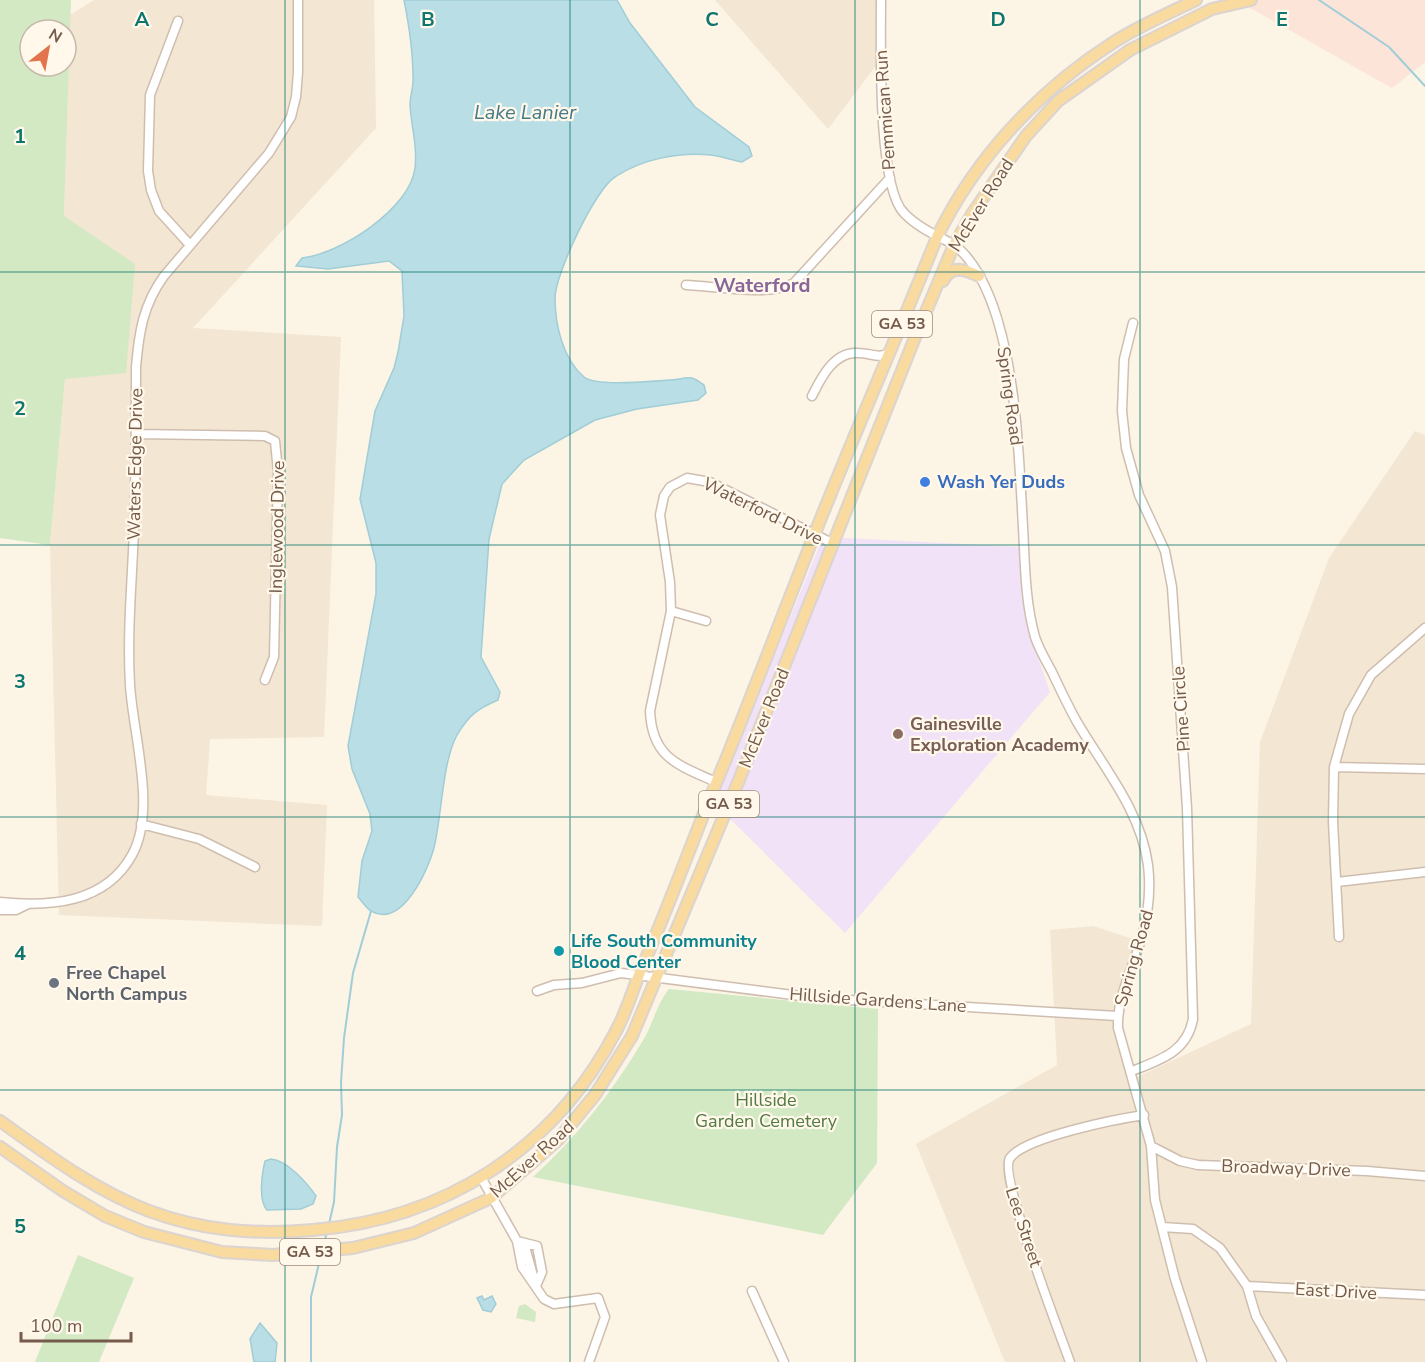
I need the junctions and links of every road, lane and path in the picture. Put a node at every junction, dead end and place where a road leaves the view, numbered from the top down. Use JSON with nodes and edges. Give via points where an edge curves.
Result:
{"nodes":[{"id":1,"x":298,"y":0,"type":"edge"},
{"id":2,"x":881,"y":0,"type":"edge"},
{"id":3,"x":1196,"y":0,"type":"edge"},
{"id":4,"x":1251,"y":0,"type":"edge"},
{"id":5,"x":178,"y":21,"type":"dead end"},
{"id":6,"x":890,"y":178,"type":"junction"},
{"id":7,"x":937,"y":237,"type":"junction"},
{"id":8,"x":190,"y":245,"type":"junction"},
{"id":9,"x":954,"y":245,"type":"junction"},
{"id":10,"x":979,"y":276,"type":"junction"},
{"id":11,"x":686,"y":285,"type":"dead end"},
{"id":12,"x":1133,"y":323,"type":"dead end"},
{"id":13,"x":914,"y":340,"type":"junction"},
{"id":14,"x":891,"y":353,"type":"junction"},
{"id":15,"x":812,"y":396,"type":"dead end"},
{"id":16,"x":136,"y":434,"type":"junction"},
{"id":17,"x":814,"y":536,"type":"junction"},
{"id":18,"x":834,"y":544,"type":"junction"},
{"id":19,"x":671,"y":611,"type":"junction"},
{"id":20,"x":706,"y":621,"type":"dead end"},
{"id":21,"x":1425,"y":628,"type":"edge"},
{"id":22,"x":265,"y":680,"type":"dead end"},
{"id":23,"x":1334,"y":767,"type":"junction"},
{"id":24,"x":1425,"y":769,"type":"edge"},
{"id":25,"x":716,"y":782,"type":"junction"},
{"id":26,"x":141,"y":824,"type":"junction"},
{"id":27,"x":255,"y":867,"type":"dead end"},
{"id":28,"x":1425,"y":872,"type":"edge"},
{"id":29,"x":1337,"y":882,"type":"junction"},
{"id":30,"x":0,"y":902,"type":"edge"},
{"id":31,"x":28,"y":904,"type":"junction"},
{"id":32,"x":0,"y":910,"type":"edge"},
{"id":33,"x":1339,"y":937,"type":"dead end"},
{"id":34,"x":640,"y":974,"type":"junction"},
{"id":35,"x":656,"y":976,"type":"junction"},
{"id":36,"x":537,"y":991,"type":"dead end"},
{"id":37,"x":1117,"y":1016,"type":"junction"},
{"id":38,"x":1132,"y":1071,"type":"junction"},
{"id":39,"x":1144,"y":1115,"type":"junction"},
{"id":40,"x":0,"y":1121,"type":"edge"},
{"id":41,"x":1151,"y":1146,"type":"junction"},
{"id":42,"x":0,"y":1147,"type":"edge"},
{"id":43,"x":1425,"y":1176,"type":"edge"},
{"id":44,"x":482,"y":1179,"type":"junction"},
{"id":45,"x":491,"y":1198,"type":"junction"},
{"id":46,"x":1162,"y":1227,"type":"junction"},
{"id":47,"x":520,"y":1242,"type":"junction"},
{"id":48,"x":536,"y":1286,"type":"junction"},
{"id":49,"x":1247,"y":1286,"type":"junction"},
{"id":50,"x":752,"y":1292,"type":"dead end"},
{"id":51,"x":1425,"y":1295,"type":"edge"},
{"id":52,"x":589,"y":1362,"type":"edge"},
{"id":53,"x":784,"y":1362,"type":"edge"},
{"id":54,"x":1070,"y":1362,"type":"edge"},
{"id":55,"x":1202,"y":1362,"type":"edge"},
{"id":56,"x":1282,"y":1362,"type":"edge"}],
"edges":[{"from":1,"to":8,"type":"street","name":"Waters Edge Drive","via":[[297,97],[291,117],[269,153]]},
{"from":2,"to":6,"type":"street","name":"Pemmican Run","via":[[884,142]]},
{"from":3,"to":7,"type":"main road","name":"McEver Road","number":"GA 53","via":[[1115,41],[1049,92],[983,161]]},
{"from":4,"to":9,"type":"main road","name":"McEver Road","number":"GA 53","via":[[1212,9],[1130,50],[1058,101],[1026,136],[984,194]]},
{"from":5,"to":8,"type":"street","via":[[150,95],[148,171],[159,211]]},
{"from":6,"to":7,"type":"street","name":"Pemmican Run","via":[[902,212]]},
{"from":6,"to":11,"type":"street","via":[[787,287],[761,290]]},
{"from":7,"to":9,"type":"street","name":"Spring Road"},
{"from":7,"to":14,"type":"main road","name":"McEver Road","number":"GA 53"},
{"from":8,"to":16,"type":"street","name":"Waters Edge Drive","via":[[151,295],[142,315],[136,367]]},
{"from":9,"to":10,"type":"street","name":"Spring Road"},
{"from":9,"to":13,"type":"main road","name":"McEver Road","number":"GA 53"},
{"from":10,"to":13,"type":"main road","via":[[959,269],[949,272],[923,330]]},
{"from":10,"to":37,"type":"street","name":"Spring Road","via":[[996,316],[1008,363],[1024,574],[1036,640],[1126,803],[1148,862],[1149,910]]},
{"from":12,"to":38,"type":"street","name":"Pine Circle","via":[[1124,359],[1123,425],[1138,495],[1165,551],[1172,587],[1187,808],[1193,1019],[1191,1031],[1179,1049]]},
{"from":13,"to":18,"type":"main road","name":"McEver Road","number":"GA 53"},
{"from":14,"to":15,"type":"street","via":[[880,358],[858,352],[843,356],[830,367]]},
{"from":14,"to":17,"type":"main road","name":"McEver Road","number":"GA 53"},
{"from":16,"to":22,"type":"street","name":"Inglewood Drive","via":[[265,436],[275,441],[279,472],[274,657]]},
{"from":16,"to":26,"type":"street","name":"Waters Edge Drive","via":[[130,684],[144,802]]},
{"from":17,"to":18,"type":"street","name":"Waterford Drive"},
{"from":17,"to":19,"type":"street","name":"Waterford Drive","via":[[710,482],[698,478],[678,481],[664,496],[660,515]]},
{"from":17,"to":25,"type":"main road","name":"McEver Road","number":"GA 53"},
{"from":18,"to":35,"type":"main road","name":"McEver Road","number":"GA 53"},
{"from":19,"to":20,"type":"street"},
{"from":19,"to":25,"type":"street","name":"Waterford Drive","via":[[650,711],[651,725],[665,756]]},
{"from":21,"to":23,"type":"street","via":[[1371,675],[1349,714]]},
{"from":23,"to":24,"type":"street"},
{"from":23,"to":29,"type":"street","via":[[1332,813]]},
{"from":25,"to":34,"type":"main road","name":"McEver Road","number":"GA 53"},
{"from":26,"to":27,"type":"street","via":[[199,839]]},
{"from":26,"to":31,"type":"street","name":"Waters Edge Drive","via":[[127,863],[96,892],[71,902]]},
{"from":28,"to":29,"type":"street"},
{"from":29,"to":33,"type":"street"},
{"from":30,"to":31,"type":"street","name":"Waters Edge Drive"},
{"from":31,"to":32,"type":"street","name":"Waters Edge Drive","via":[[16,910]]},
{"from":34,"to":35,"type":"street","name":"Hillside Gardens Lane"},
{"from":34,"to":36,"type":"street","name":"Hillside Gardens Lane","via":[[621,973]]},
{"from":34,"to":44,"type":"main road","name":"McEver Road","number":"GA 53","via":[[616,1031],[575,1094],[546,1128]]},
{"from":35,"to":37,"type":"street","name":"Hillside Gardens Lane","via":[[816,998]]},
{"from":35,"to":45,"type":"main road","name":"McEver Road","number":"GA 53","via":[[632,1036],[595,1095],[558,1140]]},
{"from":37,"to":38,"type":"street","name":"Spring Road"},
{"from":38,"to":39,"type":"street","name":"Spring Road"},
{"from":39,"to":41,"type":"street","name":"Spring Road"},
{"from":39,"to":54,"type":"street","name":"Lee Street","via":[[1086,1126],[1024,1148],[1009,1158],[1007,1165],[1021,1219]]},
{"from":40,"to":44,"type":"main road","name":"McEver Road","number":"GA 53","via":[[114,1197],[152,1212],[225,1231],[272,1234],[349,1227],[408,1213]]},
{"from":41,"to":43,"type":"street","name":"Broadway Drive","via":[[1180,1161],[1198,1165]]},
{"from":41,"to":46,"type":"street","name":"Spring Road","via":[[1155,1200]]},
{"from":42,"to":45,"type":"main road","name":"McEver Road","number":"GA 53","via":[[105,1216],[154,1235],[222,1252],[273,1255],[353,1248],[414,1233]]},
{"from":44,"to":45,"type":"street"},
{"from":45,"to":47,"type":"street"},
{"from":46,"to":49,"type":"street","via":[[1193,1229],[1212,1240]]},
{"from":46,"to":55,"type":"street","name":"Spring Road"},
{"from":47,"to":48,"type":"street"},
{"from":47,"to":48,"type":"street","via":[[537,1246],[542,1272]]},
{"from":48,"to":52,"type":"street","via":[[544,1299],[554,1304],[598,1298],[605,1317]]},
{"from":49,"to":51,"type":"street","name":"East Drive"},
{"from":49,"to":56,"type":"street","via":[[1256,1316]]},
{"from":50,"to":53,"type":"street"}]}
